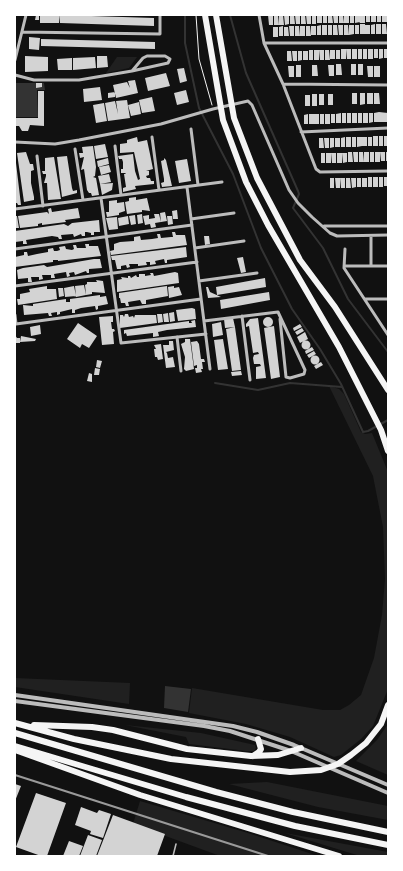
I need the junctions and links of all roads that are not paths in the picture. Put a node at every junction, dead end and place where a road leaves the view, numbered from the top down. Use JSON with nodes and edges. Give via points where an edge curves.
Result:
{"nodes":[{"id":1,"x":26,"y":15,"type":"edge"},
{"id":2,"x":160,"y":15,"type":"edge"},
{"id":3,"x":205,"y":15,"type":"edge"},
{"id":4,"x":216,"y":15,"type":"edge"},
{"id":5,"x":259,"y":15,"type":"edge"},
{"id":6,"x":22,"y":32,"type":"junction"},
{"id":7,"x":388,"y":42,"type":"edge"},
{"id":8,"x":264,"y":43,"type":"junction"},
{"id":9,"x":15,"y":60,"type":"edge"},
{"id":10,"x":132,"y":71,"type":"junction"},
{"id":11,"x":15,"y":76,"type":"edge"},
{"id":12,"x":283,"y":84,"type":"junction"},
{"id":13,"x":388,"y":85,"type":"edge"},
{"id":14,"x":388,"y":128,"type":"edge"},
{"id":15,"x":191,"y":130,"type":"dead end"},
{"id":16,"x":301,"y":132,"type":"junction"},
{"id":17,"x":152,"y":137,"type":"dead end"},
{"id":18,"x":15,"y":142,"type":"edge"},
{"id":19,"x":115,"y":146,"type":"dead end"},
{"id":20,"x":75,"y":149,"type":"dead end"},
{"id":21,"x":37,"y":156,"type":"dead end"},
{"id":22,"x":388,"y":171,"type":"edge"},
{"id":23,"x":222,"y":182,"type":"dead end"},
{"id":24,"x":198,"y":185,"type":"junction"},
{"id":25,"x":187,"y":187,"type":"junction"},
{"id":26,"x":159,"y":190,"type":"junction"},
{"id":27,"x":121,"y":195,"type":"junction"},
{"id":28,"x":101,"y":198,"type":"junction"},
{"id":29,"x":83,"y":200,"type":"junction"},
{"id":30,"x":43,"y":206,"type":"junction"},
{"id":31,"x":15,"y":209,"type":"edge"},
{"id":32,"x":234,"y":213,"type":"dead end"},
{"id":33,"x":191,"y":219,"type":"junction"},
{"id":34,"x":192,"y":225,"type":"junction"},
{"id":35,"x":324,"y":226,"type":"junction"},
{"id":36,"x":388,"y":226,"type":"edge"},
{"id":37,"x":388,"y":235,"type":"edge"},
{"id":38,"x":106,"y":236,"type":"junction"},
{"id":39,"x":371,"y":236,"type":"junction"},
{"id":40,"x":244,"y":241,"type":"dead end"},
{"id":41,"x":195,"y":248,"type":"junction"},
{"id":42,"x":15,"y":249,"type":"edge"},
{"id":43,"x":345,"y":249,"type":"dead end"},
{"id":44,"x":197,"y":262,"type":"junction"},
{"id":45,"x":344,"y":266,"type":"junction"},
{"id":46,"x":371,"y":266,"type":"junction"},
{"id":47,"x":388,"y":266,"type":"edge"},
{"id":48,"x":111,"y":273,"type":"junction"},
{"id":49,"x":257,"y":273,"type":"dead end"},
{"id":50,"x":199,"y":281,"type":"junction"},
{"id":51,"x":15,"y":286,"type":"edge"},
{"id":52,"x":202,"y":299,"type":"junction"},
{"id":53,"x":365,"y":299,"type":"junction"},
{"id":54,"x":388,"y":299,"type":"edge"},
{"id":55,"x":116,"y":309,"type":"junction"},
{"id":56,"x":15,"y":314,"type":"edge"},
{"id":57,"x":242,"y":316,"type":"junction"},
{"id":58,"x":280,"y":319,"type":"junction"},
{"id":59,"x":204,"y":321,"type":"junction"},
{"id":60,"x":387,"y":332,"type":"edge"},
{"id":61,"x":206,"y":334,"type":"junction"},
{"id":62,"x":388,"y":335,"type":"edge"},
{"id":63,"x":177,"y":337,"type":"junction"},
{"id":64,"x":210,"y":369,"type":"dead end"},
{"id":65,"x":181,"y":371,"type":"dead end"},
{"id":66,"x":250,"y":380,"type":"dead end"},
{"id":67,"x":388,"y":390,"type":"edge"},
{"id":68,"x":388,"y":451,"type":"edge"},
{"id":69,"x":15,"y":695,"type":"edge"},
{"id":70,"x":46,"y":700,"type":"junction"},
{"id":71,"x":15,"y":701,"type":"edge"},
{"id":72,"x":388,"y":705,"type":"edge"},
{"id":73,"x":46,"y":706,"type":"junction"},
{"id":74,"x":15,"y":723,"type":"edge"},
{"id":75,"x":15,"y":733,"type":"edge"},
{"id":76,"x":258,"y":739,"type":"junction"},
{"id":77,"x":15,"y":746,"type":"edge"},
{"id":78,"x":301,"y":748,"type":"junction"},
{"id":79,"x":15,"y":750,"type":"edge"},
{"id":80,"x":291,"y":751,"type":"junction"},
{"id":81,"x":251,"y":756,"type":"junction"},
{"id":82,"x":388,"y":785,"type":"edge"},
{"id":83,"x":388,"y":792,"type":"edge"},
{"id":84,"x":388,"y":832,"type":"edge"},
{"id":85,"x":176,"y":844,"type":"dead end"},
{"id":86,"x":388,"y":845,"type":"edge"},
{"id":87,"x":173,"y":856,"type":"edge"},
{"id":88,"x":339,"y":856,"type":"edge"}],
"edges":[{"from":1,"to":6,"type":"street"},
{"from":2,"to":6,"type":"street","via":[[160,34]]},
{"from":3,"to":68,"type":"highway","via":[[224,120],[246,182],[339,347],[381,430]]},
{"from":4,"to":67,"type":"highway","via":[[234,118],[257,178],[300,260],[335,307]]},
{"from":5,"to":8,"type":"street"},
{"from":6,"to":9,"type":"street"},
{"from":7,"to":8,"type":"street"},
{"from":8,"to":12,"type":"street"},
{"from":10,"to":10,"type":"street","via":[[148,56],[165,56],[170,59],[168,63]]},
{"from":10,"to":11,"type":"street","via":[[79,80],[34,80]]},
{"from":12,"to":13,"type":"street"},
{"from":12,"to":16,"type":"street"},
{"from":14,"to":16,"type":"street"},
{"from":15,"to":24,"type":"street"},
{"from":16,"to":22,"type":"street","via":[[316,169],[320,172]]},
{"from":17,"to":26,"type":"street"},
{"from":18,"to":35,"type":"street","via":[[56,144],[74,141],[161,124],[246,101],[251,104],[282,176],[294,197]]},
{"from":19,"to":27,"type":"street"},
{"from":20,"to":29,"type":"street"},
{"from":21,"to":30,"type":"street"},
{"from":23,"to":24,"type":"street"},
{"from":24,"to":25,"type":"street"},
{"from":25,"to":26,"type":"street"},
{"from":25,"to":33,"type":"street"},
{"from":26,"to":27,"type":"street"},
{"from":27,"to":28,"type":"street"},
{"from":28,"to":29,"type":"street"},
{"from":28,"to":38,"type":"street"},
{"from":29,"to":30,"type":"street"},
{"from":30,"to":31,"type":"street"},
{"from":32,"to":33,"type":"street"},
{"from":33,"to":34,"type":"street"},
{"from":34,"to":38,"type":"street"},
{"from":34,"to":41,"type":"street"},
{"from":35,"to":36,"type":"street"},
{"from":35,"to":39,"type":"street","via":[[337,236]]},
{"from":37,"to":39,"type":"street"},
{"from":38,"to":42,"type":"street"},
{"from":38,"to":48,"type":"street"},
{"from":39,"to":46,"type":"street"},
{"from":40,"to":41,"type":"street"},
{"from":41,"to":44,"type":"street"},
{"from":43,"to":45,"type":"street"},
{"from":44,"to":48,"type":"street"},
{"from":44,"to":50,"type":"street"},
{"from":45,"to":46,"type":"street"},
{"from":45,"to":53,"type":"street"},
{"from":46,"to":47,"type":"street"},
{"from":48,"to":51,"type":"street"},
{"from":48,"to":55,"type":"street"},
{"from":49,"to":50,"type":"street"},
{"from":50,"to":52,"type":"street"},
{"from":52,"to":55,"type":"street"},
{"from":52,"to":59,"type":"street"},
{"from":53,"to":54,"type":"street"},
{"from":53,"to":60,"type":"street"},
{"from":55,"to":56,"type":"street","via":[[16,324]]},
{"from":55,"to":63,"type":"street","via":[[121,343]]},
{"from":57,"to":58,"type":"street","via":[[278,312]]},
{"from":57,"to":59,"type":"street"},
{"from":57,"to":66,"type":"street"},
{"from":58,"to":58,"type":"street","via":[[286,377],[304,374],[306,370]]},
{"from":59,"to":61,"type":"street"},
{"from":60,"to":62,"type":"street"},
{"from":61,"to":63,"type":"street"},
{"from":61,"to":64,"type":"street"},
{"from":63,"to":65,"type":"street"},
{"from":69,"to":70,"type":"street"},
{"from":70,"to":73,"type":"street"},
{"from":70,"to":78,"type":"street","via":[[226,724]]},
{"from":71,"to":73,"type":"street"},
{"from":72,"to":74,"type":"highway","via":[[381,724],[356,752],[338,764],[308,772],[261,770],[171,759],[74,739]]},
{"from":73,"to":76,"type":"street","via":[[204,726]]},
{"from":74,"to":81,"type":"highway","via":[[92,726],[187,749]]},
{"from":75,"to":84,"type":"highway","via":[[216,792],[293,812]]},
{"from":76,"to":80,"type":"street"},
{"from":76,"to":81,"type":"highway","via":[[260,752]]},
{"from":77,"to":86,"type":"highway","via":[[186,797],[295,826]]},
{"from":78,"to":80,"type":"highway"},
{"from":78,"to":82,"type":"street"},
{"from":79,"to":88,"type":"highway","via":[[140,795]]},
{"from":80,"to":81,"type":"highway","via":[[278,756]]},
{"from":80,"to":83,"type":"street"},
{"from":85,"to":87,"type":"lane"}]}
